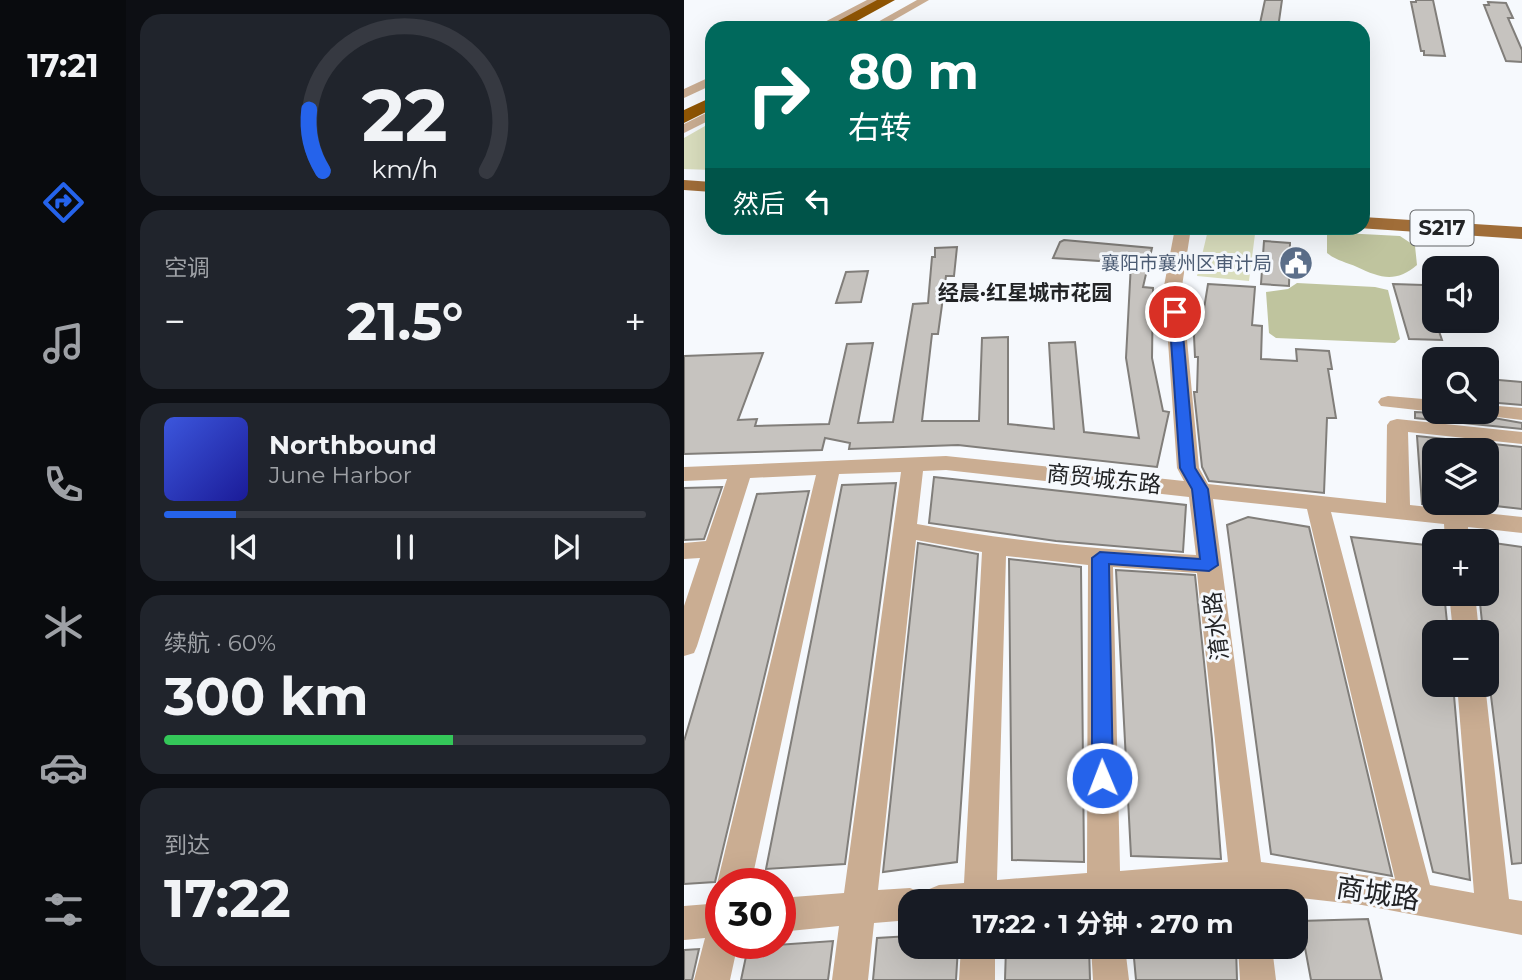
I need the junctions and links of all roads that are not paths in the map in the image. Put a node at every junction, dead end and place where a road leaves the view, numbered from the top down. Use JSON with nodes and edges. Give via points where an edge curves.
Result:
{"nodes":[{"id":1,"x":907,"y":0,"type":"edge"},
{"id":2,"x":924,"y":0,"type":"edge"},
{"id":3,"x":886,"y":7,"type":"edge"},
{"id":4,"x":841,"y":21,"type":"edge"},
{"id":5,"x":851,"y":21,"type":"edge"},
{"id":6,"x":865,"y":21,"type":"edge"},
{"id":7,"x":705,"y":84,"type":"edge"},
{"id":8,"x":705,"y":92,"type":"edge"},
{"id":9,"x":684,"y":94,"type":"edge"},
{"id":10,"x":684,"y":103,"type":"edge"},
{"id":11,"x":705,"y":106,"type":"edge"},
{"id":12,"x":684,"y":117,"type":"edge"},
{"id":13,"x":705,"y":118,"type":"edge"},
{"id":14,"x":684,"y":129,"type":"edge"},
{"id":15,"x":684,"y":176,"type":"edge"},
{"id":16,"x":705,"y":177,"type":"edge"},
{"id":17,"x":684,"y":185,"type":"edge"},
{"id":18,"x":705,"y":186,"type":"edge"},
{"id":19,"x":1370,"y":213,"type":"edge"},
{"id":20,"x":1370,"y":223,"type":"edge"},
{"id":21,"x":1522,"y":223,"type":"edge"},
{"id":22,"x":1522,"y":233,"type":"edge"},
{"id":23,"x":1182,"y":235,"type":"edge"},
{"id":24,"x":1388,"y":402,"type":"dead end"},
{"id":25,"x":1422,"y":405,"type":"edge"},
{"id":26,"x":1499,"y":412,"type":"edge"},
{"id":27,"x":1522,"y":414,"type":"edge"},
{"id":28,"x":1522,"y":438,"type":"edge"},
{"id":29,"x":913,"y":464,"type":"junction"},
{"id":30,"x":829,"y":468,"type":"junction"},
{"id":31,"x":741,"y":471,"type":"junction"},
{"id":32,"x":684,"y":474,"type":"edge"},
{"id":33,"x":1200,"y":489,"type":"junction"},
{"id":34,"x":1317,"y":502,"type":"junction"},
{"id":35,"x":1398,"y":511,"type":"junction"},
{"id":36,"x":1522,"y":525,"type":"edge"},
{"id":37,"x":1456,"y":529,"type":"edge"},
{"id":38,"x":905,"y":530,"type":"junction"},
{"id":39,"x":994,"y":546,"type":"junction"},
{"id":40,"x":716,"y":549,"type":"junction"},
{"id":41,"x":684,"y":551,"type":"edge"},
{"id":42,"x":1100,"y":558,"type":"junction"},
{"id":43,"x":1209,"y":565,"type":"junction"},
{"id":44,"x":684,"y":646,"type":"edge"},
{"id":45,"x":1473,"y":697,"type":"edge"},
{"id":46,"x":738,"y":868,"type":"edge"},
{"id":47,"x":1248,"y":888,"type":"edge"},
{"id":48,"x":980,"y":889,"type":"edge"},
{"id":49,"x":1104,"y":889,"type":"edge"},
{"id":50,"x":1224,"y":889,"type":"edge"},
{"id":51,"x":1417,"y":899,"type":"junction"},
{"id":52,"x":898,"y":905,"type":"edge"},
{"id":53,"x":859,"y":908,"type":"junction"},
{"id":54,"x":796,"y":914,"type":"edge"},
{"id":55,"x":1507,"y":916,"type":"edge"},
{"id":56,"x":705,"y":921,"type":"edge"},
{"id":57,"x":684,"y":923,"type":"edge"},
{"id":58,"x":717,"y":959,"type":"edge"},
{"id":59,"x":978,"y":959,"type":"edge"},
{"id":60,"x":1109,"y":959,"type":"edge"},
{"id":61,"x":1255,"y":959,"type":"edge"},
{"id":62,"x":712,"y":980,"type":"edge"},
{"id":63,"x":850,"y":980,"type":"edge"},
{"id":64,"x":977,"y":980,"type":"edge"},
{"id":65,"x":1111,"y":980,"type":"edge"},
{"id":66,"x":1258,"y":980,"type":"edge"}],
"edges":[{"from":1,"to":3,"type":"highway"},
{"from":2,"to":3,"type":"street"},
{"from":3,"to":4,"type":"street"},
{"from":3,"to":5,"type":"highway"},
{"from":3,"to":6,"type":"highway"},
{"from":7,"to":9,"type":"street"},
{"from":8,"to":10,"type":"highway"},
{"from":11,"to":12,"type":"highway"},
{"from":13,"to":14,"type":"street"},
{"from":15,"to":16,"type":"main road"},
{"from":17,"to":18,"type":"main road"},
{"from":19,"to":21,"type":"main road","number":"S217"},
{"from":20,"to":22,"type":"main road","number":"S217"},
{"from":23,"to":33,"type":"street","name":"淯水路","via":[[1173,286],[1188,468]]},
{"from":24,"to":25,"type":"street"},
{"from":26,"to":27,"type":"street"},
{"from":28,"to":35,"type":"street","via":[[1397,425]]},
{"from":29,"to":30,"type":"street","name":"商贸城东路"},
{"from":29,"to":33,"type":"street","name":"商贸城东路","via":[[946,463]]},
{"from":29,"to":38,"type":"street"},
{"from":30,"to":31,"type":"street","name":"商贸城东路"},
{"from":30,"to":46,"type":"street"},
{"from":31,"to":32,"type":"street","name":"商贸城东路"},
{"from":31,"to":40,"type":"street"},
{"from":33,"to":34,"type":"street","name":"商贸城东路"},
{"from":33,"to":43,"type":"street","name":"淯水路"},
{"from":34,"to":35,"type":"street","name":"商贸城东路"},
{"from":34,"to":51,"type":"street"},
{"from":35,"to":37,"type":"street","name":"商贸城东路"},
{"from":36,"to":37,"type":"street","name":"商贸城东路"},
{"from":38,"to":39,"type":"street"},
{"from":38,"to":53,"type":"street"},
{"from":39,"to":42,"type":"street"},
{"from":39,"to":48,"type":"street"},
{"from":40,"to":41,"type":"street"},
{"from":40,"to":44,"type":"street"},
{"from":42,"to":43,"type":"street"},
{"from":42,"to":49,"type":"street"},
{"from":43,"to":47,"type":"street","name":"淯水路"},
{"from":45,"to":55,"type":"street"},
{"from":47,"to":50,"type":"street","name":"商城路"},
{"from":47,"to":51,"type":"street","name":"商城路","via":[[1362,889]]},
{"from":51,"to":55,"type":"street","name":"商城路"},
{"from":52,"to":53,"type":"street"},
{"from":53,"to":54,"type":"street"},
{"from":53,"to":63,"type":"street"},
{"from":56,"to":57,"type":"street"},
{"from":58,"to":62,"type":"street"},
{"from":59,"to":64,"type":"street"},
{"from":60,"to":65,"type":"street"},
{"from":61,"to":66,"type":"street"}]}
